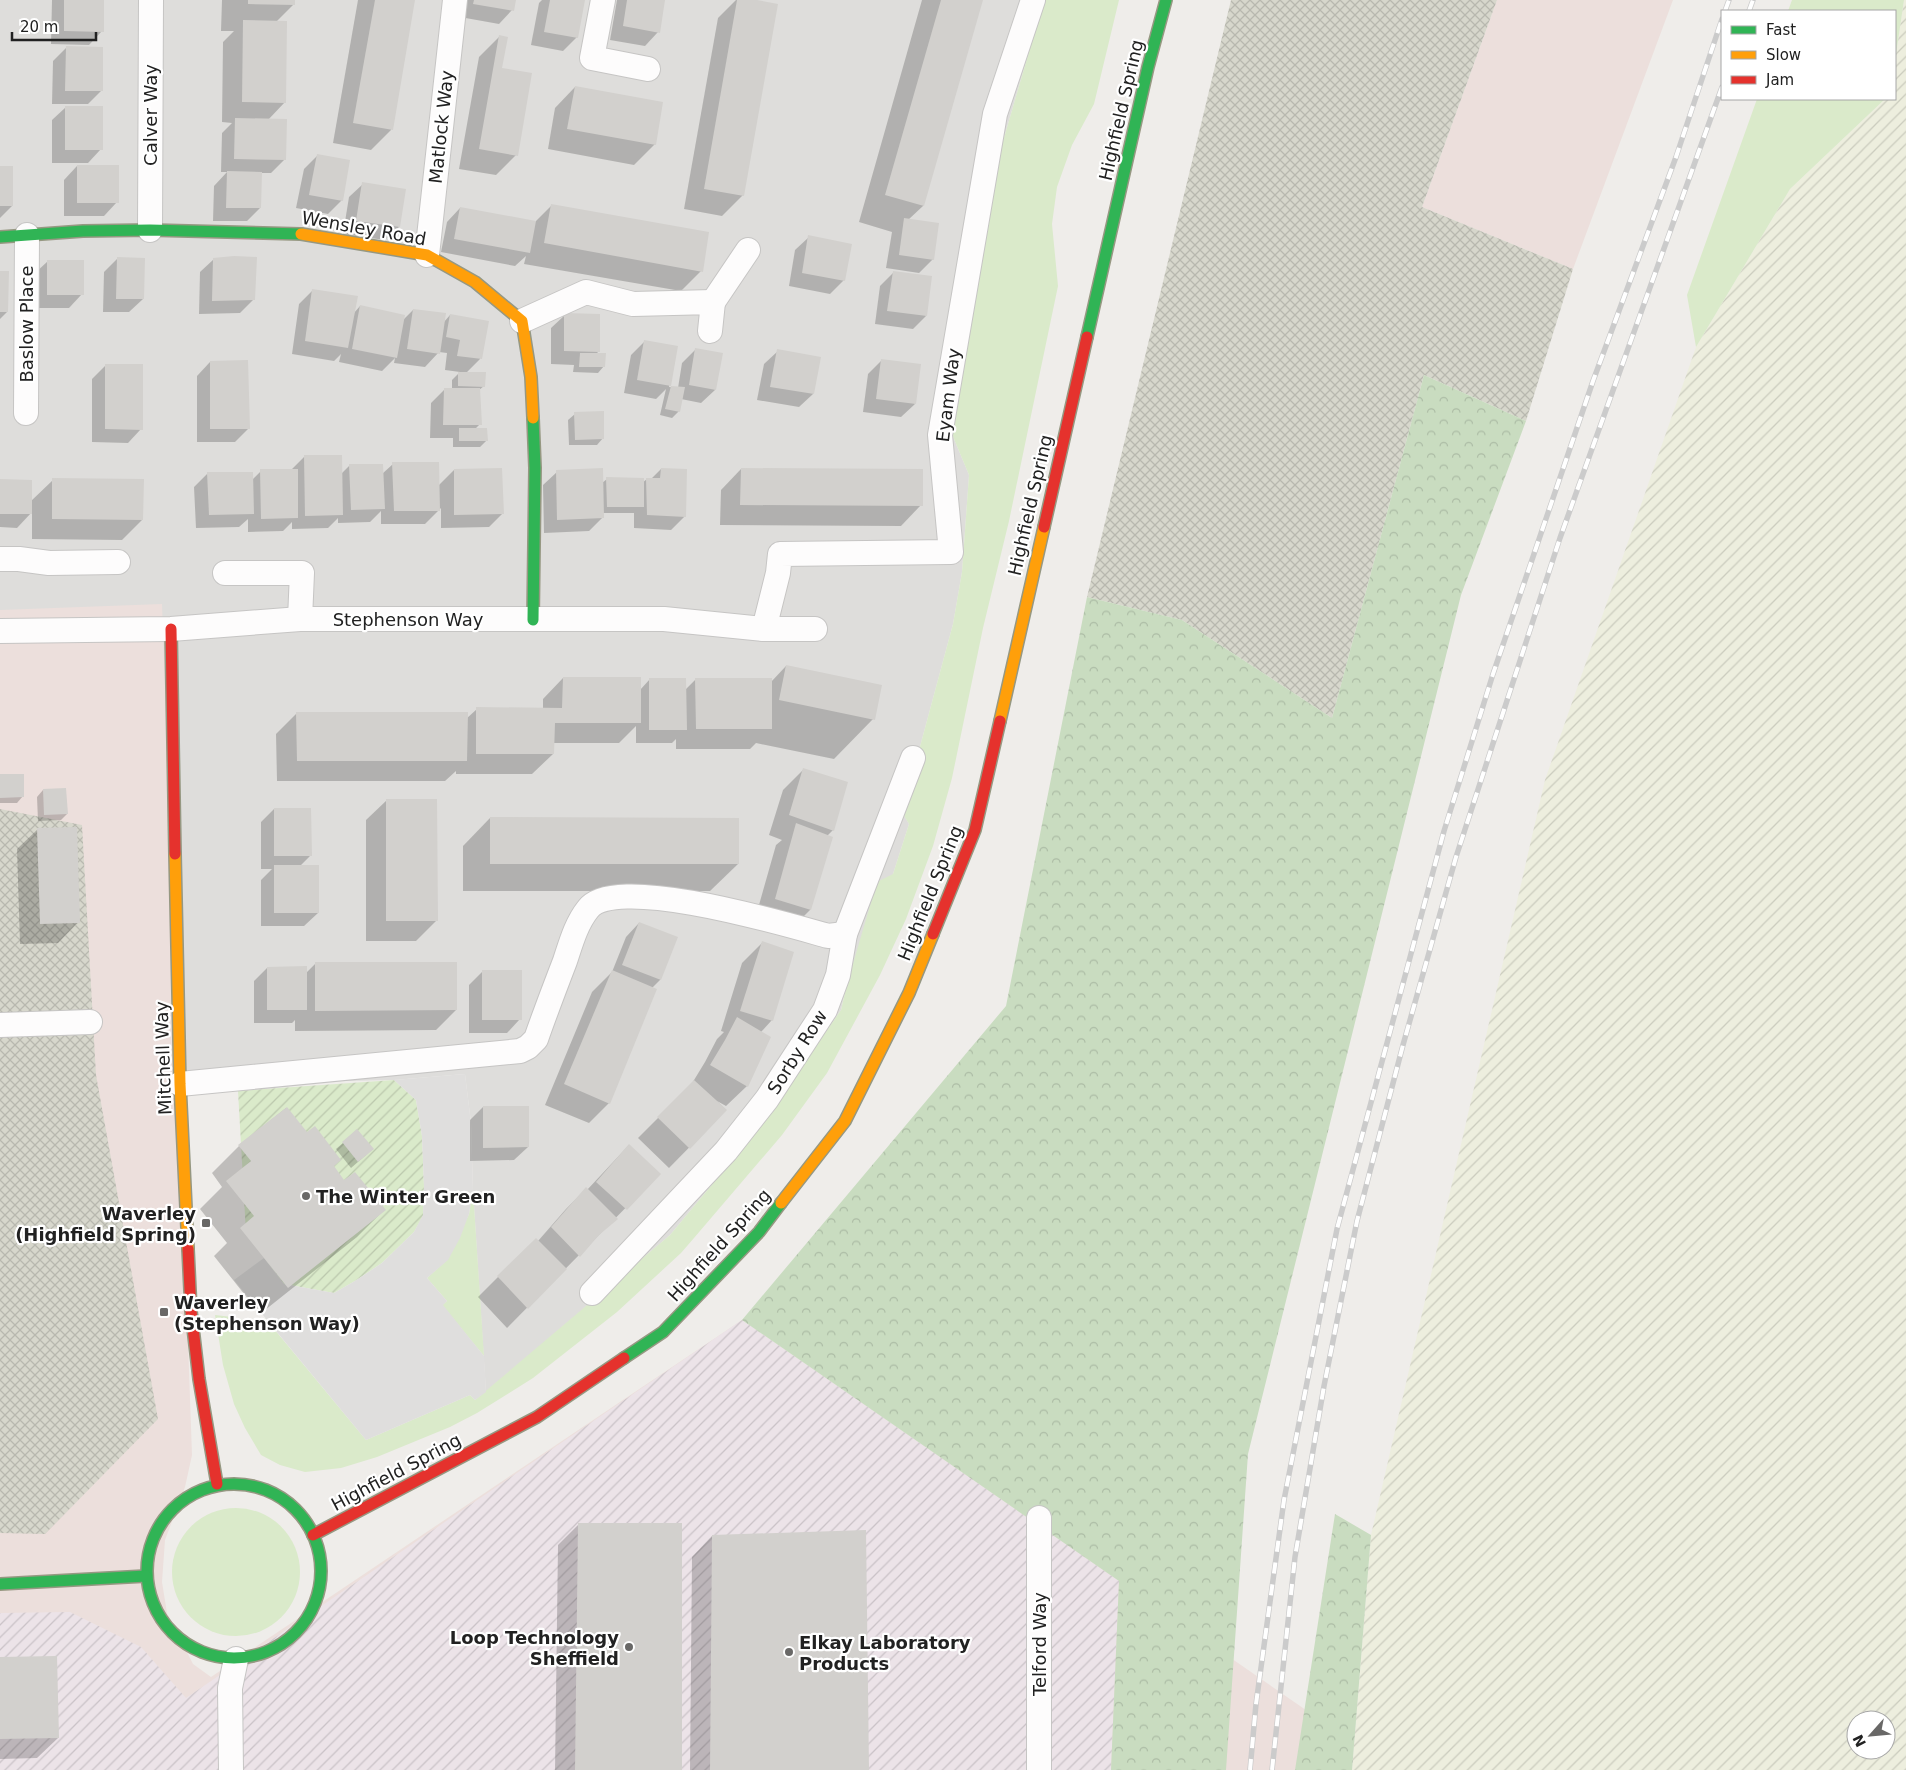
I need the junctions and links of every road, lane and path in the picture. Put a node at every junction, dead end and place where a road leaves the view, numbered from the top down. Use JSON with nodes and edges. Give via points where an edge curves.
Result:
{"nodes":[{"id":1,"x":151,"y":0,"type":"edge"},
{"id":2,"x":455,"y":0,"type":"edge"},
{"id":3,"x":603,"y":0,"type":"edge"},
{"id":4,"x":1033,"y":0,"type":"edge"},
{"id":5,"x":1166,"y":0,"type":"edge"},
{"id":6,"x":648,"y":69,"type":"dead end"},
{"id":7,"x":150,"y":230,"type":"junction"},
{"id":8,"x":27,"y":235,"type":"junction"},
{"id":9,"x":0,"y":236,"type":"edge"},
{"id":10,"x":748,"y":250,"type":"dead end"},
{"id":11,"x":426,"y":255,"type":"junction"},
{"id":12,"x":713,"y":302,"type":"junction"},
{"id":13,"x":522,"y":321,"type":"junction"},
{"id":14,"x":710,"y":331,"type":"dead end"},
{"id":15,"x":26,"y":413,"type":"dead end"},
{"id":16,"x":0,"y":559,"type":"edge"},
{"id":17,"x":118,"y":562,"type":"dead end"},
{"id":18,"x":225,"y":574,"type":"dead end"},
{"id":19,"x":300,"y":619,"type":"junction"},
{"id":20,"x":533,"y":620,"type":"junction"},
{"id":21,"x":171,"y":629,"type":"junction"},
{"id":22,"x":764,"y":629,"type":"junction"},
{"id":23,"x":815,"y":629,"type":"dead end"},
{"id":24,"x":0,"y":631,"type":"edge"},
{"id":25,"x":913,"y":758,"type":"dead end"},
{"id":26,"x":845,"y":934,"type":"junction"},
{"id":27,"x":90,"y":1022,"type":"dead end"},
{"id":28,"x":0,"y":1025,"type":"edge"},
{"id":29,"x":180,"y":1084,"type":"junction"},
{"id":30,"x":592,"y":1293,"type":"dead end"},
{"id":31,"x":217,"y":1484,"type":"junction"},
{"id":32,"x":1039,"y":1518,"type":"dead end"},
{"id":33,"x":313,"y":1535,"type":"junction"},
{"id":34,"x":146,"y":1576,"type":"junction"},
{"id":35,"x":0,"y":1584,"type":"edge"},
{"id":36,"x":236,"y":1659,"type":"junction"},
{"id":37,"x":231,"y":1770,"type":"edge"},
{"id":38,"x":1039,"y":1770,"type":"edge"}],
"edges":[{"from":1,"to":7,"type":"street","name":"Calver Way"},
{"from":2,"to":11,"type":"street","name":"Matlock Way"},
{"from":3,"to":6,"type":"street","via":[[592,58]]},
{"from":4,"to":22,"type":"street","name":"Eyam Way","via":[[995,114],[940,435],[951,552],[780,554]]},
{"from":5,"to":33,"type":"main road","name":"Highfield Spring","via":[[975,830],[908,993],[845,1121],[759,1232],[663,1332],[538,1417]]},
{"from":7,"to":8,"type":"main road","name":"Wensley Road"},
{"from":7,"to":11,"type":"main road","name":"Wensley Road","via":[[301,234]]},
{"from":8,"to":9,"type":"main road","name":"Wensley Road"},
{"from":8,"to":15,"type":"street","name":"Baslow Place"},
{"from":10,"to":12,"type":"street"},
{"from":11,"to":13,"type":"main road","name":"Wensley Road","via":[[476,282]]},
{"from":12,"to":13,"type":"street","via":[[633,304],[586,292]]},
{"from":12,"to":14,"type":"street"},
{"from":13,"to":20,"type":"main road","via":[[531,377],[535,468]]},
{"from":16,"to":17,"type":"street","via":[[49,563]]},
{"from":18,"to":19,"type":"street","via":[[302,573]]},
{"from":19,"to":20,"type":"street","name":"Stephenson Way"},
{"from":19,"to":21,"type":"street","name":"Stephenson Way"},
{"from":20,"to":22,"type":"street","name":"Stephenson Way","via":[[664,619]]},
{"from":21,"to":24,"type":"street","name":"Stephenson Way"},
{"from":21,"to":29,"type":"main road","name":"Mitchell Way"},
{"from":22,"to":23,"type":"street","name":"Stephenson Way"},
{"from":25,"to":26,"type":"street","name":"Sorby Row"},
{"from":26,"to":29,"type":"street","via":[[828,936],[706,904],[630,896],[604,899],[589,907],[578,926],[536,1039],[520,1051]]},
{"from":26,"to":30,"type":"street","name":"Sorby Row","via":[[838,975],[825,1010],[767,1100],[726,1152]]},
{"from":27,"to":28,"type":"street"},
{"from":29,"to":31,"type":"main road","name":"Mitchell Way","via":[[191,1311]]},
{"from":31,"to":33,"type":"main road","via":[[244,1483],[270,1491],[293,1505]]},
{"from":31,"to":34,"type":"main road","via":[[190,1494],[167,1513],[152,1538]]},
{"from":32,"to":38,"type":"street","name":"Telford Way"},
{"from":33,"to":36,"type":"main road","via":[[320,1558],[321,1581],[313,1609],[297,1632],[274,1650]]},
{"from":34,"to":35,"type":"main road"},
{"from":34,"to":36,"type":"main road","via":[[150,1599],[163,1623],[186,1645],[215,1657]]},
{"from":36,"to":37,"type":"street","via":[[230,1688]]}]}
